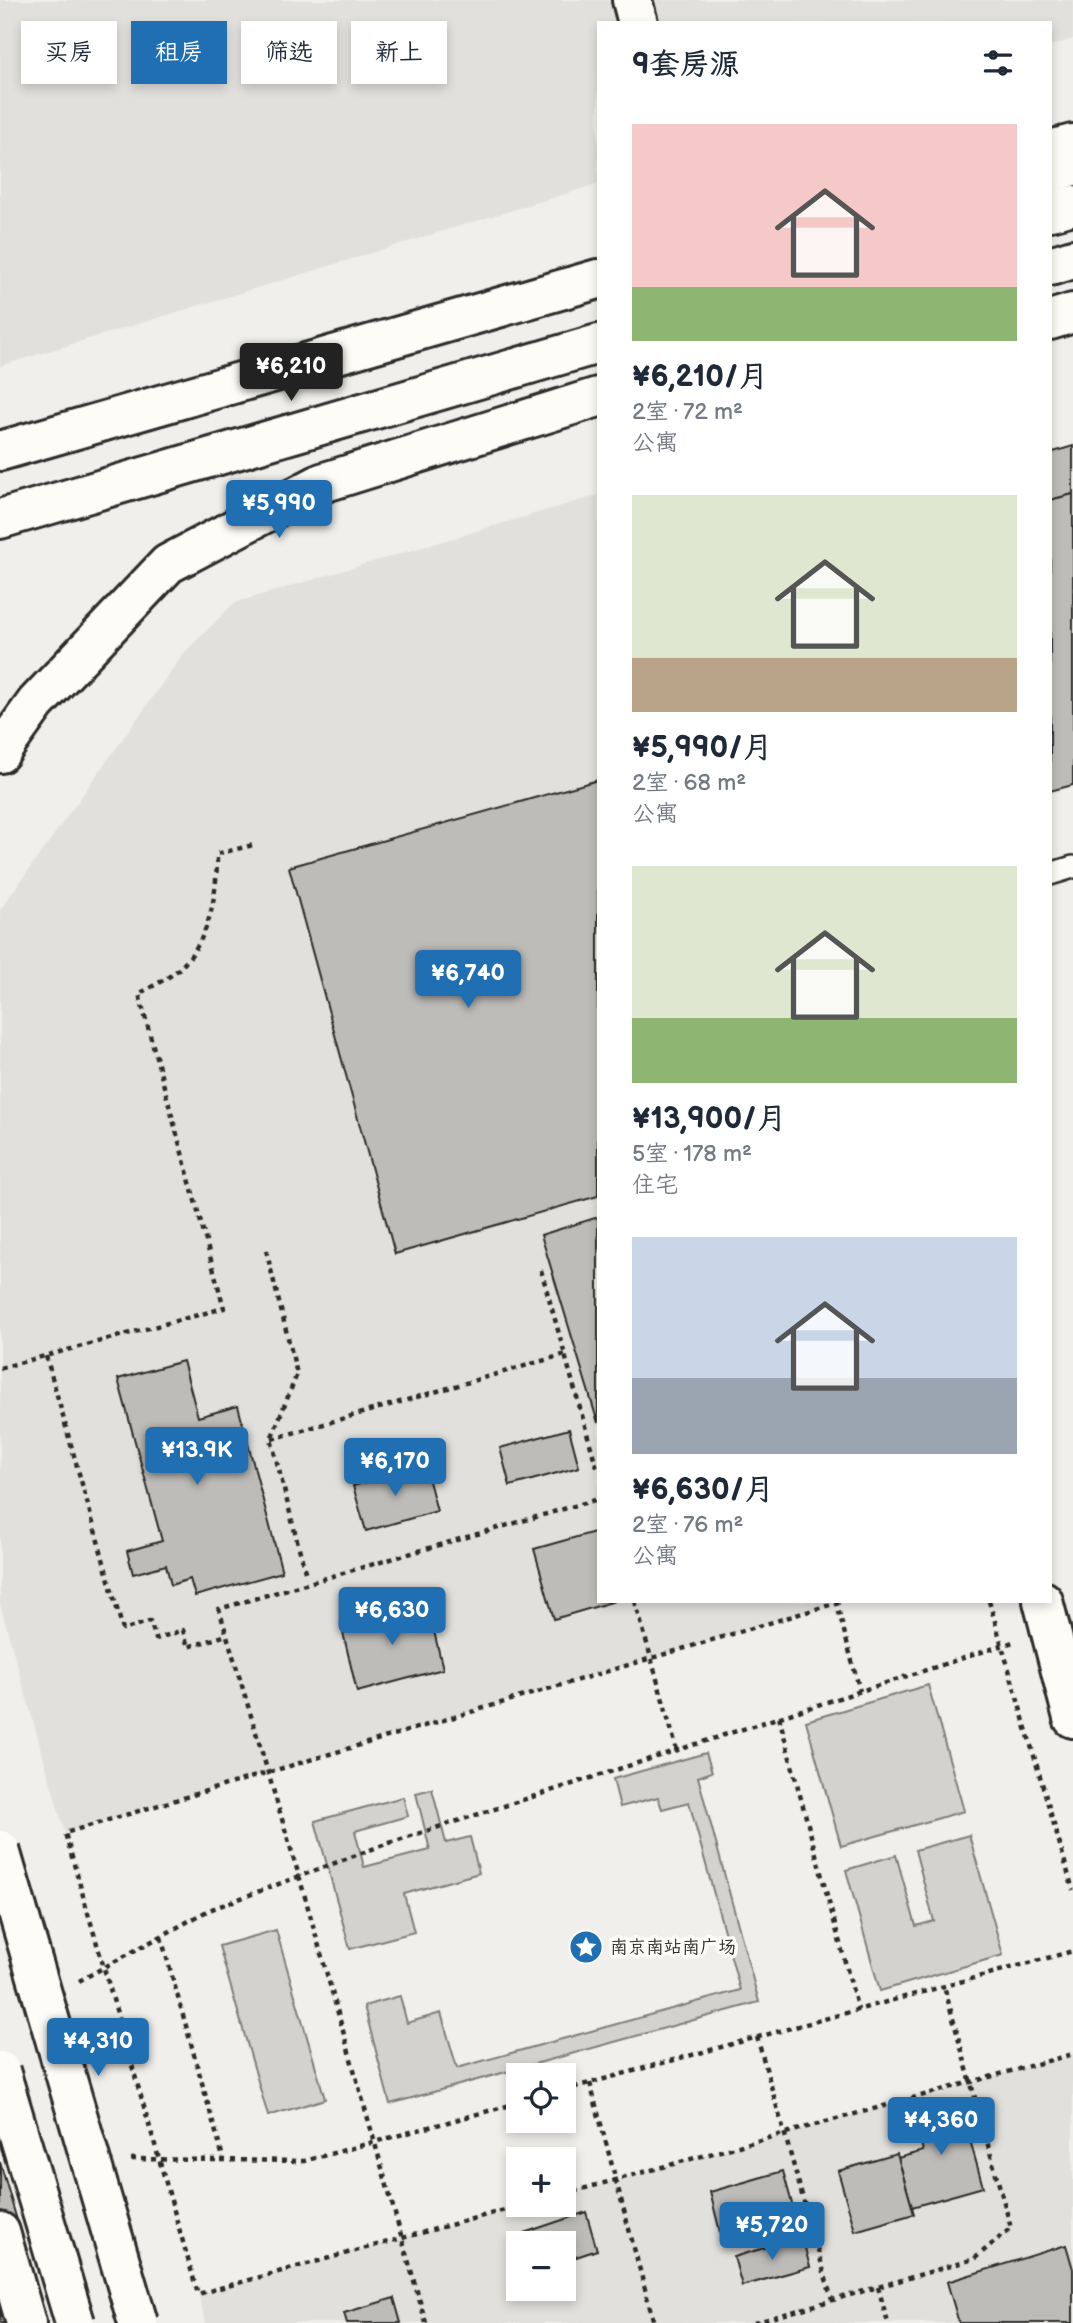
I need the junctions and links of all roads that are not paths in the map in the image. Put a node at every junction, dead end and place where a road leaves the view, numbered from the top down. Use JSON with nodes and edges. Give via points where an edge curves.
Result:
{"nodes":[{"id":1,"x":632,"y":0,"type":"edge"},
{"id":2,"x":637,"y":21,"type":"edge"},
{"id":3,"x":1073,"y":144,"type":"edge"},
{"id":4,"x":1052,"y":149,"type":"edge"},
{"id":5,"x":1073,"y":166,"type":"edge"},
{"id":6,"x":1052,"y":171,"type":"edge"},
{"id":7,"x":1073,"y":205,"type":"edge"},
{"id":8,"x":1052,"y":210,"type":"edge"},
{"id":9,"x":1073,"y":259,"type":"edge"},
{"id":10,"x":1052,"y":265,"type":"edge"},
{"id":11,"x":597,"y":279,"type":"edge"},
{"id":12,"x":1073,"y":313,"type":"edge"},
{"id":13,"x":1052,"y":319,"type":"edge"},
{"id":14,"x":597,"y":344,"type":"edge"},
{"id":15,"x":597,"y":397,"type":"edge"},
{"id":16,"x":0,"y":451,"type":"edge"},
{"id":17,"x":0,"y":519,"type":"edge"},
{"id":18,"x":0,"y":753,"type":"edge"},
{"id":19,"x":1073,"y":867,"type":"edge"},
{"id":20,"x":1052,"y":873,"type":"edge"},
{"id":21,"x":1044,"y":1603,"type":"edge"},
{"id":22,"x":1073,"y":1718,"type":"edge"},
{"id":23,"x":0,"y":1850,"type":"edge"},
{"id":24,"x":0,"y":2071,"type":"edge"},
{"id":25,"x":0,"y":2232,"type":"edge"},
{"id":26,"x":26,"y":2323,"type":"edge"},
{"id":27,"x":75,"y":2323,"type":"edge"},
{"id":28,"x":138,"y":2323,"type":"edge"}],
"edges":[{"from":1,"to":2,"type":"main road"},
{"from":3,"to":4,"type":"main road"},
{"from":5,"to":6,"type":"main road"},
{"from":7,"to":8,"type":"main road"},
{"from":9,"to":10,"type":"main road"},
{"from":11,"to":16,"type":"main road"},
{"from":12,"to":13,"type":"main road"},
{"from":14,"to":17,"type":"main road"},
{"from":15,"to":18,"type":"main road","via":[[322,483],[168,564],[36,703]]},
{"from":19,"to":20,"type":"lane"},
{"from":21,"to":22,"type":"main road"},
{"from":23,"to":28,"type":"main road","bridge":true},
{"from":24,"to":27,"type":"main road","bridge":true},
{"from":25,"to":26,"type":"main road"}]}
